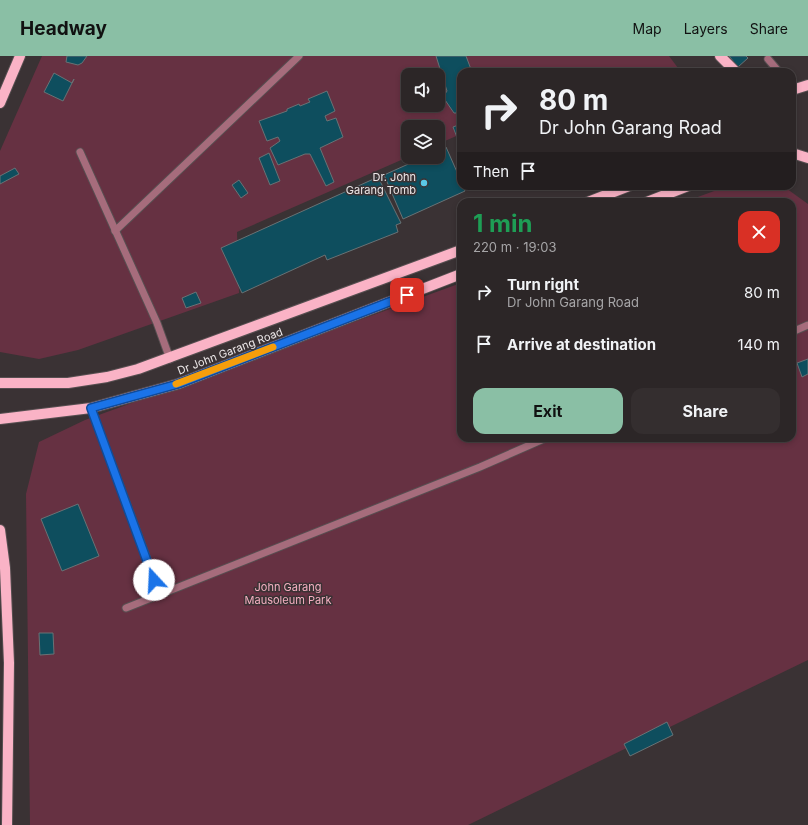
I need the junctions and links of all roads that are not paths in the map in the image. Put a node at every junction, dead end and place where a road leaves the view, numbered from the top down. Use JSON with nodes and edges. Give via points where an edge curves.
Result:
{"nodes":[{"id":1,"x":20,"y":56,"type":"edge"},
{"id":2,"x":299,"y":56,"type":"edge"},
{"id":3,"x":714,"y":56,"type":"edge"},
{"id":4,"x":720,"y":56,"type":"edge"},
{"id":5,"x":768,"y":60,"type":"dead end"},
{"id":6,"x":722,"y":68,"type":"edge"},
{"id":7,"x":732,"y":68,"type":"edge"},
{"id":8,"x":775,"y":68,"type":"edge"},
{"id":9,"x":808,"y":85,"type":"edge"},
{"id":10,"x":796,"y":89,"type":"edge"},
{"id":11,"x":0,"y":103,"type":"edge"},
{"id":12,"x":80,"y":152,"type":"dead end"},
{"id":13,"x":619,"y":190,"type":"edge"},
{"id":14,"x":678,"y":190,"type":"edge"},
{"id":15,"x":598,"y":198,"type":"edge"},
{"id":16,"x":659,"y":198,"type":"edge"},
{"id":17,"x":115,"y":231,"type":"junction"},
{"id":18,"x":457,"y":251,"type":"edge"},
{"id":19,"x":457,"y":276,"type":"edge"},
{"id":20,"x":808,"y":325,"type":"edge"},
{"id":21,"x":796,"y":330,"type":"edge"},
{"id":22,"x":170,"y":359,"type":"junction"},
{"id":23,"x":0,"y":383,"type":"edge"},
{"id":24,"x":91,"y":408,"type":"junction"},
{"id":25,"x":0,"y":419,"type":"edge"},
{"id":26,"x":537,"y":442,"type":"edge"},
{"id":27,"x":0,"y":530,"type":"edge"},
{"id":28,"x":160,"y":594,"type":"junction"},
{"id":29,"x":126,"y":608,"type":"dead end"},
{"id":30,"x":7,"y":825,"type":"edge"}],
"edges":[{"from":1,"to":11,"type":"main road"},
{"from":2,"to":17,"type":"lane"},
{"from":3,"to":6,"type":"main road"},
{"from":4,"to":7,"type":"main road"},
{"from":5,"to":8,"type":"lane"},
{"from":9,"to":10,"type":"main road"},
{"from":12,"to":17,"type":"lane"},
{"from":13,"to":15,"type":"main road"},
{"from":14,"to":16,"type":"main road"},
{"from":17,"to":22,"type":"lane","via":[[157,323]]},
{"from":18,"to":22,"type":"main road","name":"Dr John Garang Road"},
{"from":19,"to":24,"type":"main road","name":"Dr John Garang Road","via":[[178,384]]},
{"from":20,"to":21,"type":"lane"},
{"from":22,"to":23,"type":"main road","name":"Dr John Garang Road","via":[[108,377],[68,383]]},
{"from":24,"to":25,"type":"main road","name":"Dr John Garang Road"},
{"from":24,"to":28,"type":"lane"},
{"from":26,"to":28,"type":"lane"},
{"from":27,"to":30,"type":"main road","via":[[5,568],[9,663]]},
{"from":28,"to":29,"type":"lane"}]}
